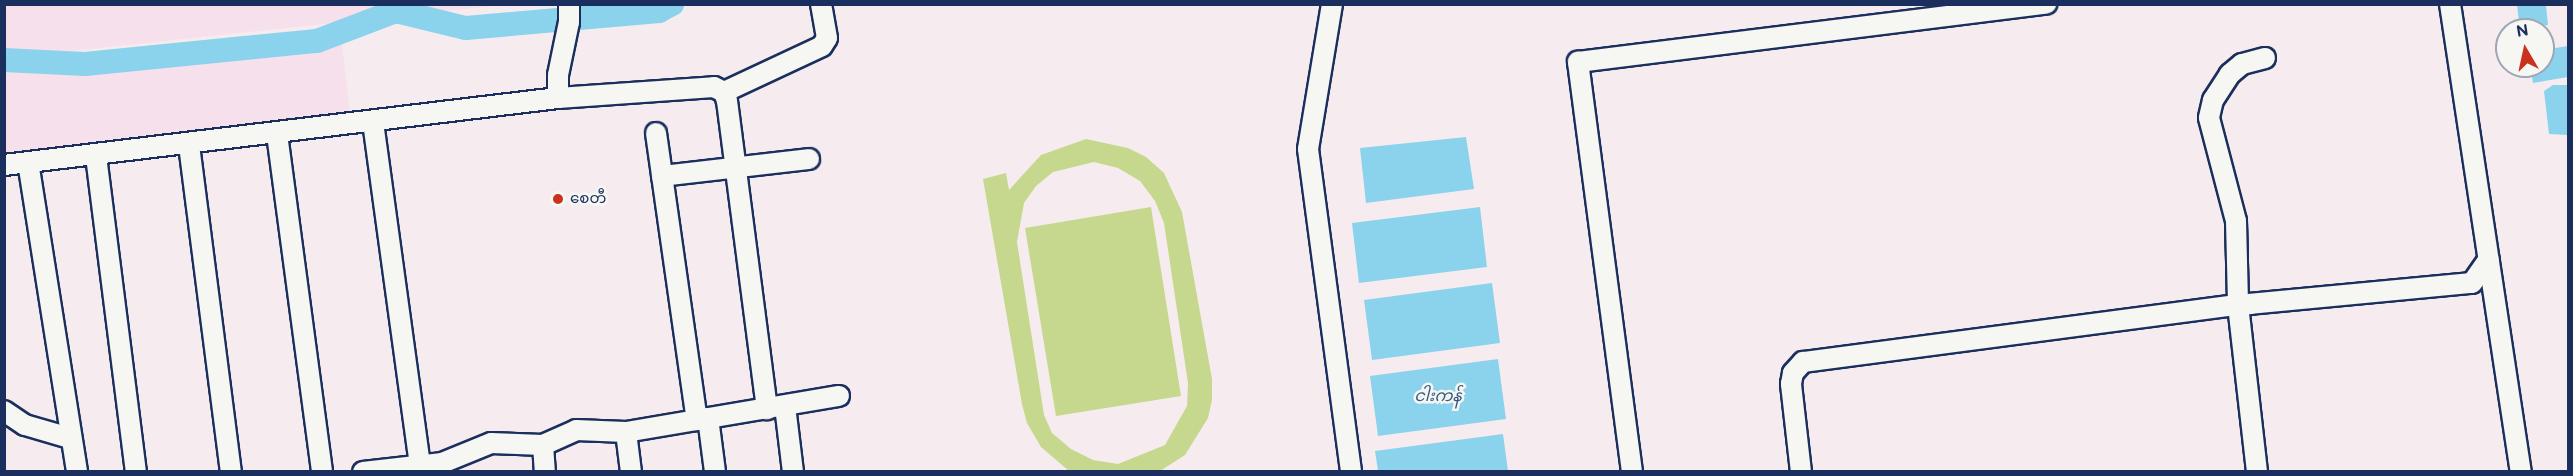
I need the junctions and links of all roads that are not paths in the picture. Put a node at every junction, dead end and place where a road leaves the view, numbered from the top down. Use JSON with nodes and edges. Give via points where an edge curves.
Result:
{"nodes":[{"id":1,"x":821,"y":4,"type":"edge"},
{"id":2,"x":1332,"y":4,"type":"edge"},
{"id":3,"x":2046,"y":4,"type":"edge"},
{"id":4,"x":2450,"y":4,"type":"edge"},
{"id":5,"x":569,"y":13,"type":"edge"},
{"id":6,"x":2265,"y":58,"type":"dead end"},
{"id":7,"x":724,"y":92,"type":"junction"},
{"id":8,"x":558,"y":98,"type":"junction"},
{"id":9,"x":373,"y":122,"type":"junction"},
{"id":10,"x":656,"y":132,"type":"dead end"},
{"id":11,"x":277,"y":134,"type":"junction"},
{"id":12,"x":189,"y":145,"type":"junction"},
{"id":13,"x":96,"y":156,"type":"junction"},
{"id":14,"x":809,"y":159,"type":"dead end"},
{"id":15,"x":28,"y":162,"type":"junction"},
{"id":16,"x":4,"y":165,"type":"edge"},
{"id":17,"x":735,"y":166,"type":"junction"},
{"id":18,"x":662,"y":176,"type":"junction"},
{"id":19,"x":2488,"y":259,"type":"junction"},
{"id":20,"x":2238,"y":305,"type":"junction"},
{"id":21,"x":839,"y":396,"type":"dead end"},
{"id":22,"x":776,"y":407,"type":"junction"},
{"id":23,"x":4,"y":411,"type":"edge"},
{"id":24,"x":702,"y":419,"type":"junction"},
{"id":25,"x":626,"y":432,"type":"junction"},
{"id":26,"x":70,"y":438,"type":"junction"},
{"id":27,"x":543,"y":445,"type":"junction"},
{"id":28,"x":420,"y":465,"type":"junction"},
{"id":29,"x":443,"y":467,"type":"edge"},
{"id":30,"x":77,"y":471,"type":"edge"},
{"id":31,"x":136,"y":471,"type":"edge"},
{"id":32,"x":231,"y":471,"type":"edge"},
{"id":33,"x":322,"y":471,"type":"edge"},
{"id":34,"x":363,"y":471,"type":"edge"},
{"id":35,"x":546,"y":471,"type":"edge"},
{"id":36,"x":631,"y":471,"type":"edge"},
{"id":37,"x":715,"y":471,"type":"edge"},
{"id":38,"x":793,"y":471,"type":"edge"},
{"id":39,"x":1351,"y":471,"type":"edge"},
{"id":40,"x":1632,"y":471,"type":"edge"},
{"id":41,"x":1801,"y":471,"type":"edge"},
{"id":42,"x":2257,"y":471,"type":"edge"},
{"id":43,"x":2521,"y":471,"type":"edge"}],
"edges":[{"from":1,"to":7,"type":"street","via":[[827,38],[818,47]]},
{"from":2,"to":39,"type":"street","via":[[1308,149]]},
{"from":3,"to":40,"type":"street","via":[[1578,62]]},
{"from":4,"to":19,"type":"street"},
{"from":5,"to":8,"type":"street"},
{"from":6,"to":20,"type":"street","via":[[2242,64],[2230,74],[2213,100],[2209,118],[2236,221]]},
{"from":7,"to":8,"type":"street","via":[[705,86]]},
{"from":7,"to":17,"type":"street"},
{"from":8,"to":9,"type":"street"},
{"from":9,"to":11,"type":"street"},
{"from":9,"to":28,"type":"street"},
{"from":10,"to":18,"type":"street"},
{"from":11,"to":12,"type":"street"},
{"from":11,"to":33,"type":"street"},
{"from":12,"to":13,"type":"street"},
{"from":12,"to":32,"type":"street"},
{"from":13,"to":15,"type":"street"},
{"from":13,"to":31,"type":"street"},
{"from":14,"to":17,"type":"street"},
{"from":15,"to":16,"type":"street"},
{"from":15,"to":26,"type":"street"},
{"from":17,"to":18,"type":"street"},
{"from":17,"to":22,"type":"street"},
{"from":18,"to":24,"type":"street"},
{"from":19,"to":20,"type":"street","via":[[2472,283]]},
{"from":19,"to":43,"type":"street"},
{"from":20,"to":41,"type":"street","via":[[1803,362],[1793,373],[1791,384]]},
{"from":20,"to":42,"type":"street"},
{"from":21,"to":22,"type":"street"},
{"from":22,"to":24,"type":"street"},
{"from":22,"to":38,"type":"street"},
{"from":23,"to":26,"type":"street","via":[[25,425]]},
{"from":24,"to":25,"type":"street"},
{"from":24,"to":37,"type":"street"},
{"from":25,"to":27,"type":"street","via":[[576,430]]},
{"from":25,"to":36,"type":"street"},
{"from":26,"to":30,"type":"street"},
{"from":27,"to":29,"type":"street","via":[[491,443]]},
{"from":27,"to":35,"type":"street"},
{"from":28,"to":29,"type":"street"},
{"from":28,"to":34,"type":"street"}]}
